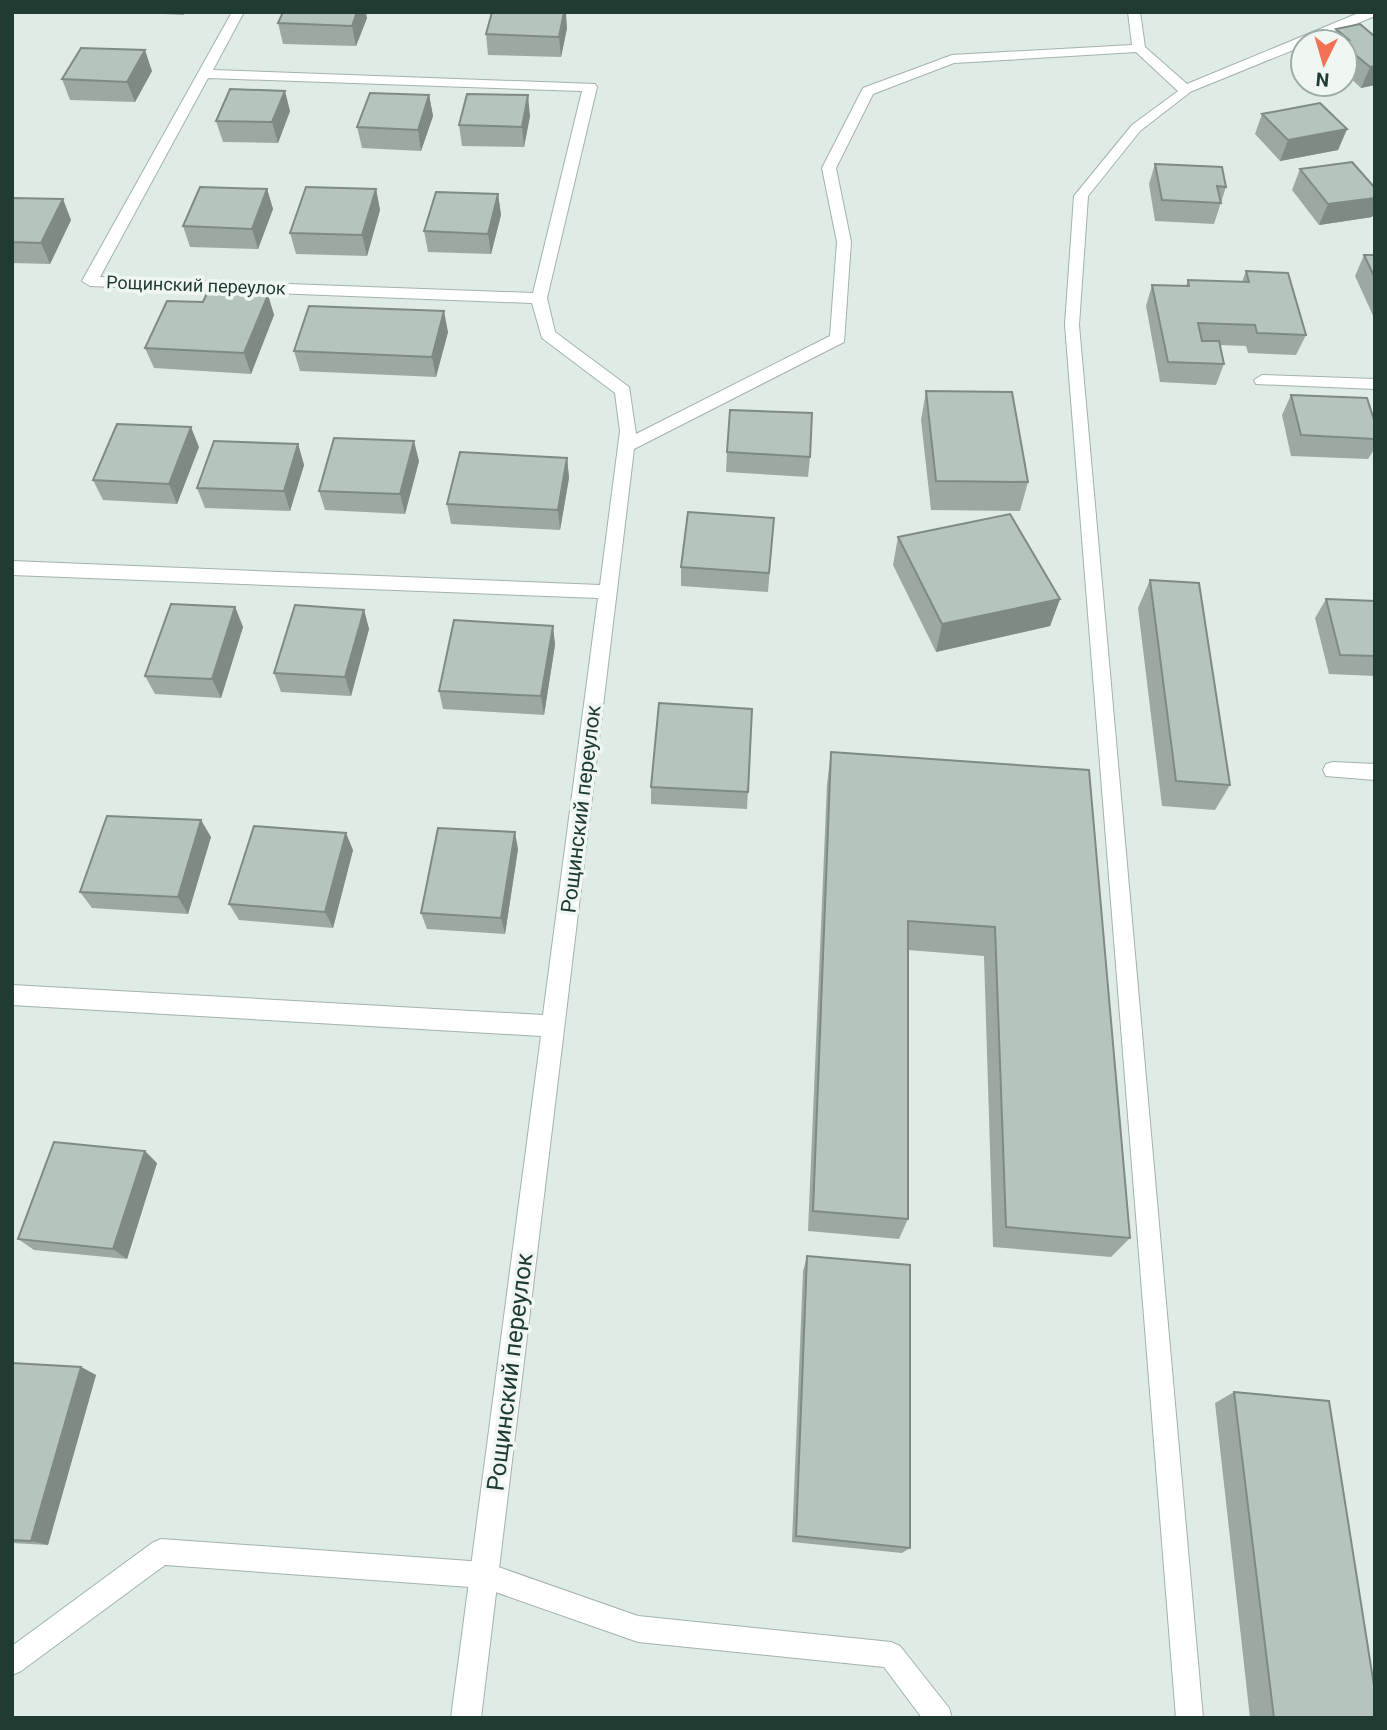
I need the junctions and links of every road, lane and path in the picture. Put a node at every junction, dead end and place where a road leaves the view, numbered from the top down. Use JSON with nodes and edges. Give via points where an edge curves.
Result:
{"nodes":[{"id":1,"x":238,"y":12,"type":"edge"},
{"id":2,"x":1134,"y":12,"type":"edge"},
{"id":3,"x":1373,"y":12,"type":"edge"},
{"id":4,"x":1139,"y":48,"type":"junction"},
{"id":5,"x":206,"y":74,"type":"junction"},
{"id":6,"x":1185,"y":90,"type":"junction"},
{"id":7,"x":539,"y":298,"type":"junction"},
{"id":8,"x":1262,"y":380,"type":"dead end"},
{"id":9,"x":1375,"y":384,"type":"edge"},
{"id":10,"x":626,"y":446,"type":"junction"},
{"id":11,"x":12,"y":568,"type":"edge"},
{"id":12,"x":608,"y":593,"type":"junction"},
{"id":13,"x":1333,"y":770,"type":"dead end"},
{"id":14,"x":1375,"y":772,"type":"edge"},
{"id":15,"x":12,"y":995,"type":"edge"},
{"id":16,"x":553,"y":1026,"type":"junction"},
{"id":17,"x":484,"y":1576,"type":"junction"},
{"id":18,"x":12,"y":1662,"type":"edge"},
{"id":19,"x":466,"y":1718,"type":"edge"},
{"id":20,"x":939,"y":1718,"type":"edge"},
{"id":21,"x":1190,"y":1718,"type":"edge"}],
"edges":[{"from":1,"to":5,"type":"street","name":"Рощинский переулок"},
{"from":2,"to":4,"type":"street"},
{"from":3,"to":6,"type":"street"},
{"from":4,"to":6,"type":"street"},
{"from":4,"to":10,"type":"street","via":[[952,59],[867,91],[828,168],[844,242],[838,338]]},
{"from":5,"to":7,"type":"street","name":"Рощинский переулок","via":[[590,87]]},
{"from":5,"to":7,"type":"street","name":"Рощинский переулок","via":[[90,281]]},
{"from":6,"to":21,"type":"lane","via":[[1136,128],[1081,196],[1072,325]]},
{"from":7,"to":10,"type":"street","name":"Рощинский переулок","via":[[548,334],[623,391]]},
{"from":8,"to":9,"type":"street"},
{"from":10,"to":12,"type":"street","name":"Рощинский переулок"},
{"from":11,"to":12,"type":"street"},
{"from":12,"to":16,"type":"street","name":"Рощинский переулок"},
{"from":13,"to":14,"type":"street"},
{"from":15,"to":16,"type":"street"},
{"from":16,"to":17,"type":"street","name":"Рощинский переулок"},
{"from":17,"to":18,"type":"lane","via":[[161,1552]]},
{"from":17,"to":19,"type":"street","name":"Рощинский переулок"},
{"from":17,"to":20,"type":"lane","via":[[638,1629],[891,1655]]}]}
